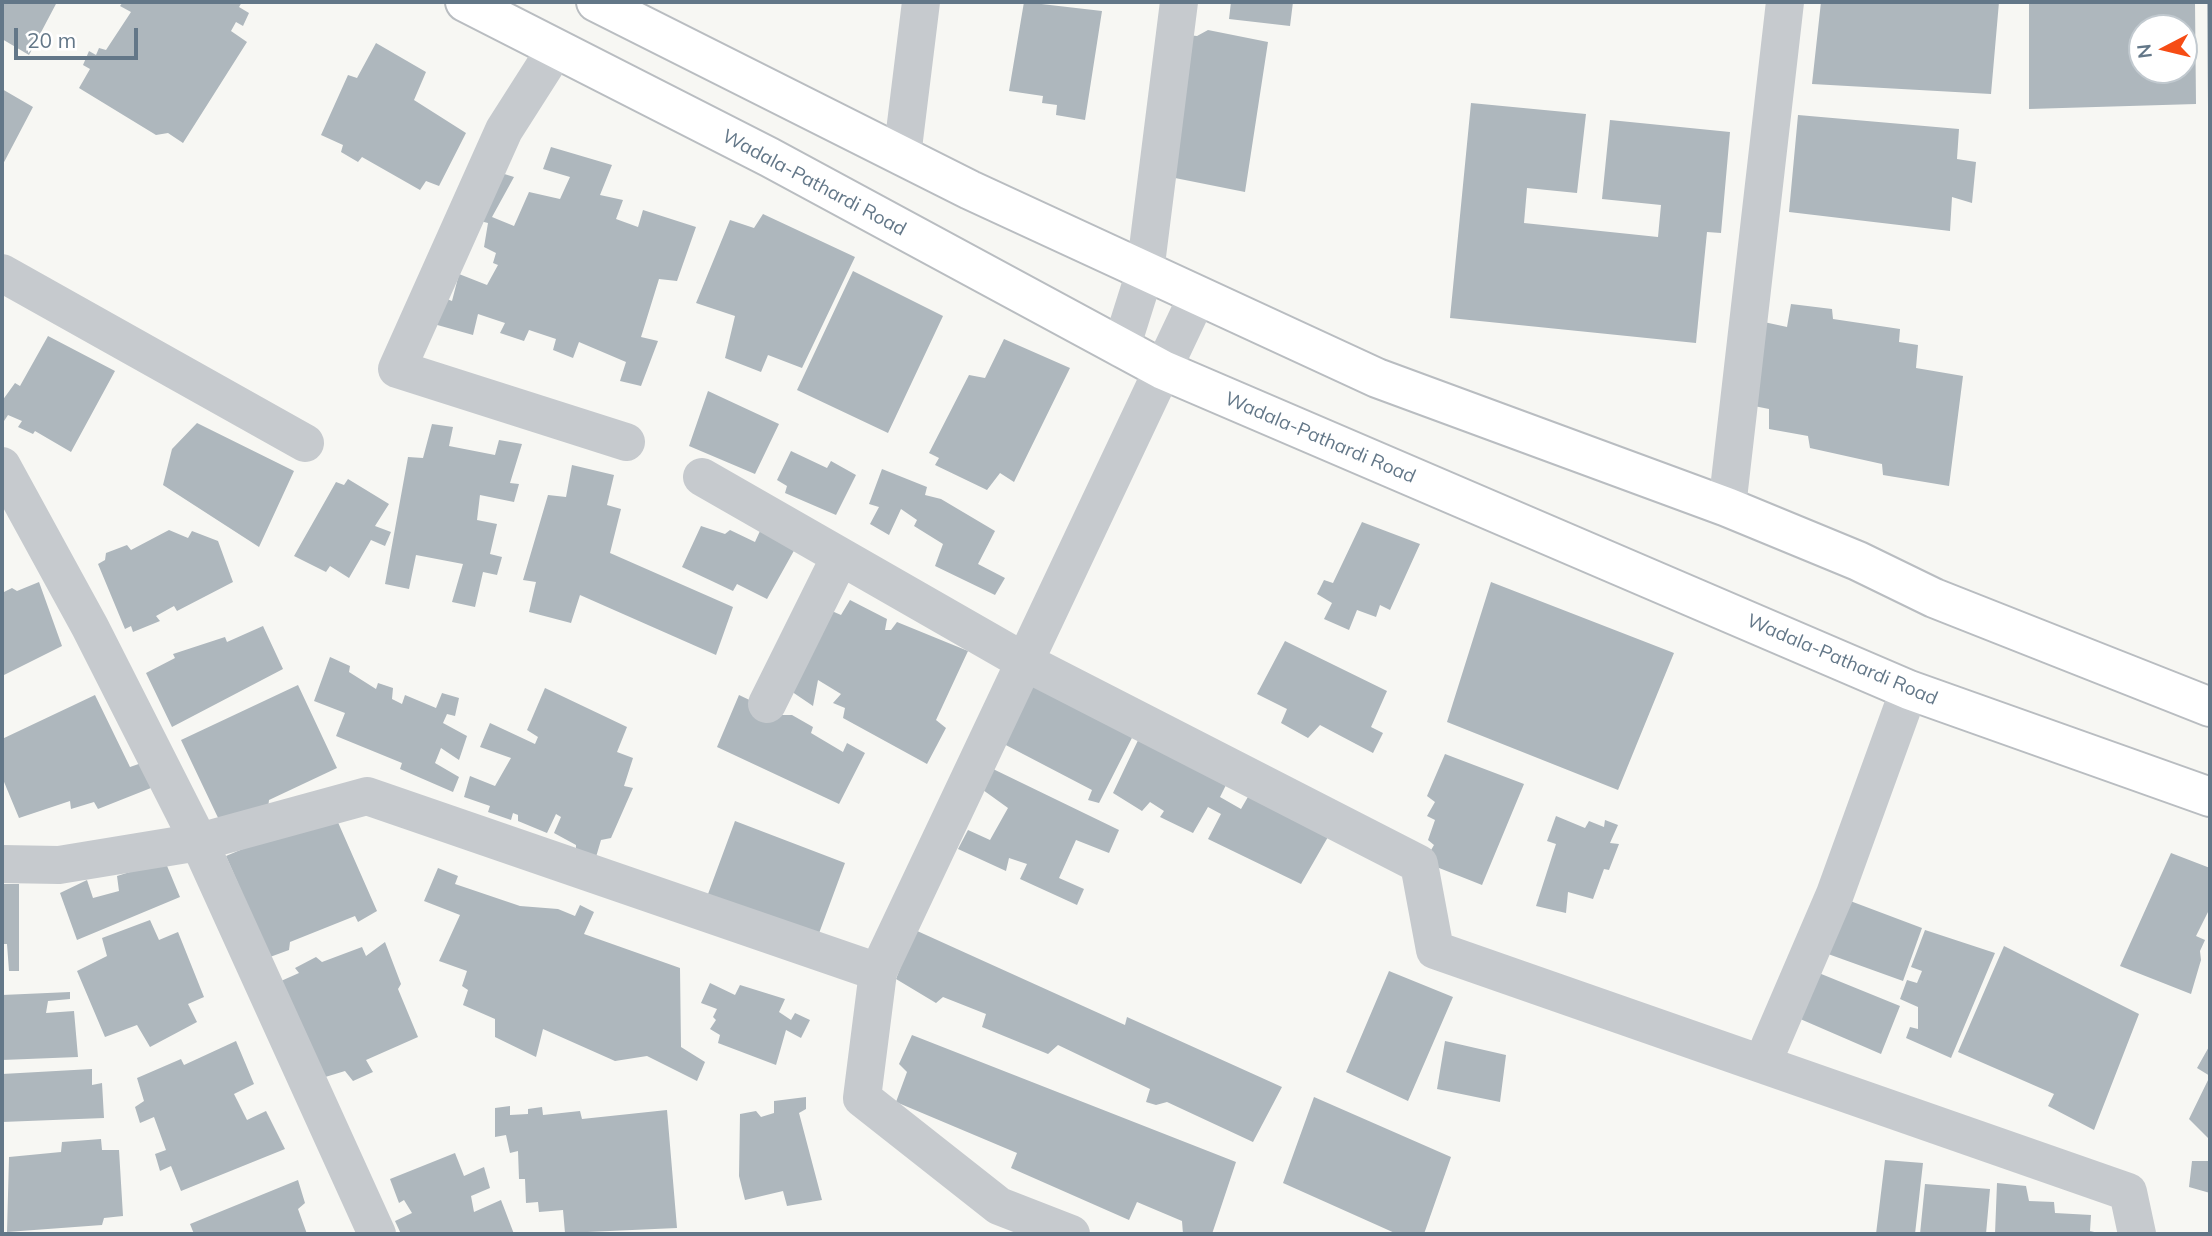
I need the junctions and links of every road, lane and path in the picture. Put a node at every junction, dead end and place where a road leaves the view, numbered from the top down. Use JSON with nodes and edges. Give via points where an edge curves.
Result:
{"nodes":[{"id":1,"x":465,"y":2,"type":"edge"},
{"id":2,"x":596,"y":2,"type":"edge"},
{"id":3,"x":921,"y":2,"type":"edge"},
{"id":4,"x":1179,"y":2,"type":"edge"},
{"id":5,"x":1785,"y":2,"type":"edge"},
{"id":6,"x":555,"y":50,"type":"junction"},
{"id":7,"x":902,"y":156,"type":"junction"},
{"id":8,"x":1145,"y":272,"type":"junction"},
{"id":9,"x":2,"y":273,"type":"edge"},
{"id":10,"x":1197,"y":297,"type":"junction"},
{"id":11,"x":1121,"y":348,"type":"junction"},
{"id":12,"x":1163,"y":370,"type":"junction"},
{"id":13,"x":626,"y":442,"type":"dead end"},
{"id":14,"x":305,"y":443,"type":"dead end"},
{"id":15,"x":2,"y":466,"type":"edge"},
{"id":16,"x":702,"y":477,"type":"dead end"},
{"id":17,"x":1727,"y":507,"type":"junction"},
{"id":18,"x":840,"y":557,"type":"junction"},
{"id":19,"x":1025,"y":662,"type":"junction"},
{"id":20,"x":1909,"y":690,"type":"junction"},
{"id":21,"x":767,"y":704,"type":"dead end"},
{"id":22,"x":2210,"y":706,"type":"edge"},
{"id":23,"x":2210,"y":797,"type":"edge"},
{"id":24,"x":199,"y":842,"type":"junction"},
{"id":25,"x":2,"y":864,"type":"edge"},
{"id":26,"x":878,"y":972,"type":"junction"},
{"id":27,"x":1762,"y":1064,"type":"junction"},
{"id":28,"x":377,"y":1234,"type":"edge"},
{"id":29,"x":1071,"y":1234,"type":"edge"},
{"id":30,"x":2137,"y":1234,"type":"edge"}],
"edges":[{"from":1,"to":6,"type":"main road","name":"Wadala-Pathardi Road"},
{"from":2,"to":7,"type":"main road"},
{"from":3,"to":7,"type":"street"},
{"from":4,"to":8,"type":"street"},
{"from":5,"to":17,"type":"street"},
{"from":6,"to":11,"type":"main road","name":"Wadala-Pathardi Road","via":[[769,157]]},
{"from":6,"to":13,"type":"street","via":[[504,130],[397,369]]},
{"from":7,"to":8,"type":"main road"},
{"from":8,"to":10,"type":"main road"},
{"from":8,"to":11,"type":"street"},
{"from":9,"to":14,"type":"street"},
{"from":10,"to":12,"type":"street"},
{"from":10,"to":17,"type":"main road","via":[[1377,378]]},
{"from":11,"to":12,"type":"main road","name":"Wadala-Pathardi Road"},
{"from":12,"to":19,"type":"street"},
{"from":12,"to":20,"type":"main road","name":"Wadala-Pathardi Road"},
{"from":15,"to":24,"type":"street","via":[[90,626]]},
{"from":16,"to":18,"type":"street"},
{"from":17,"to":22,"type":"main road","via":[[1934,598]]},
{"from":18,"to":19,"type":"street"},
{"from":18,"to":21,"type":"street"},
{"from":19,"to":26,"type":"street"},
{"from":19,"to":27,"type":"street","via":[[1419,864],[1435,950]]},
{"from":20,"to":23,"type":"main road","name":"Wadala-Pathardi Road"},
{"from":20,"to":27,"type":"street","via":[[1835,894]]},
{"from":24,"to":25,"type":"street","via":[[59,865]]},
{"from":24,"to":26,"type":"street","via":[[367,796]]},
{"from":24,"to":28,"type":"street"},
{"from":26,"to":29,"type":"street","via":[[862,1098],[999,1206]]},
{"from":27,"to":30,"type":"street","via":[[2128,1192]]}]}
